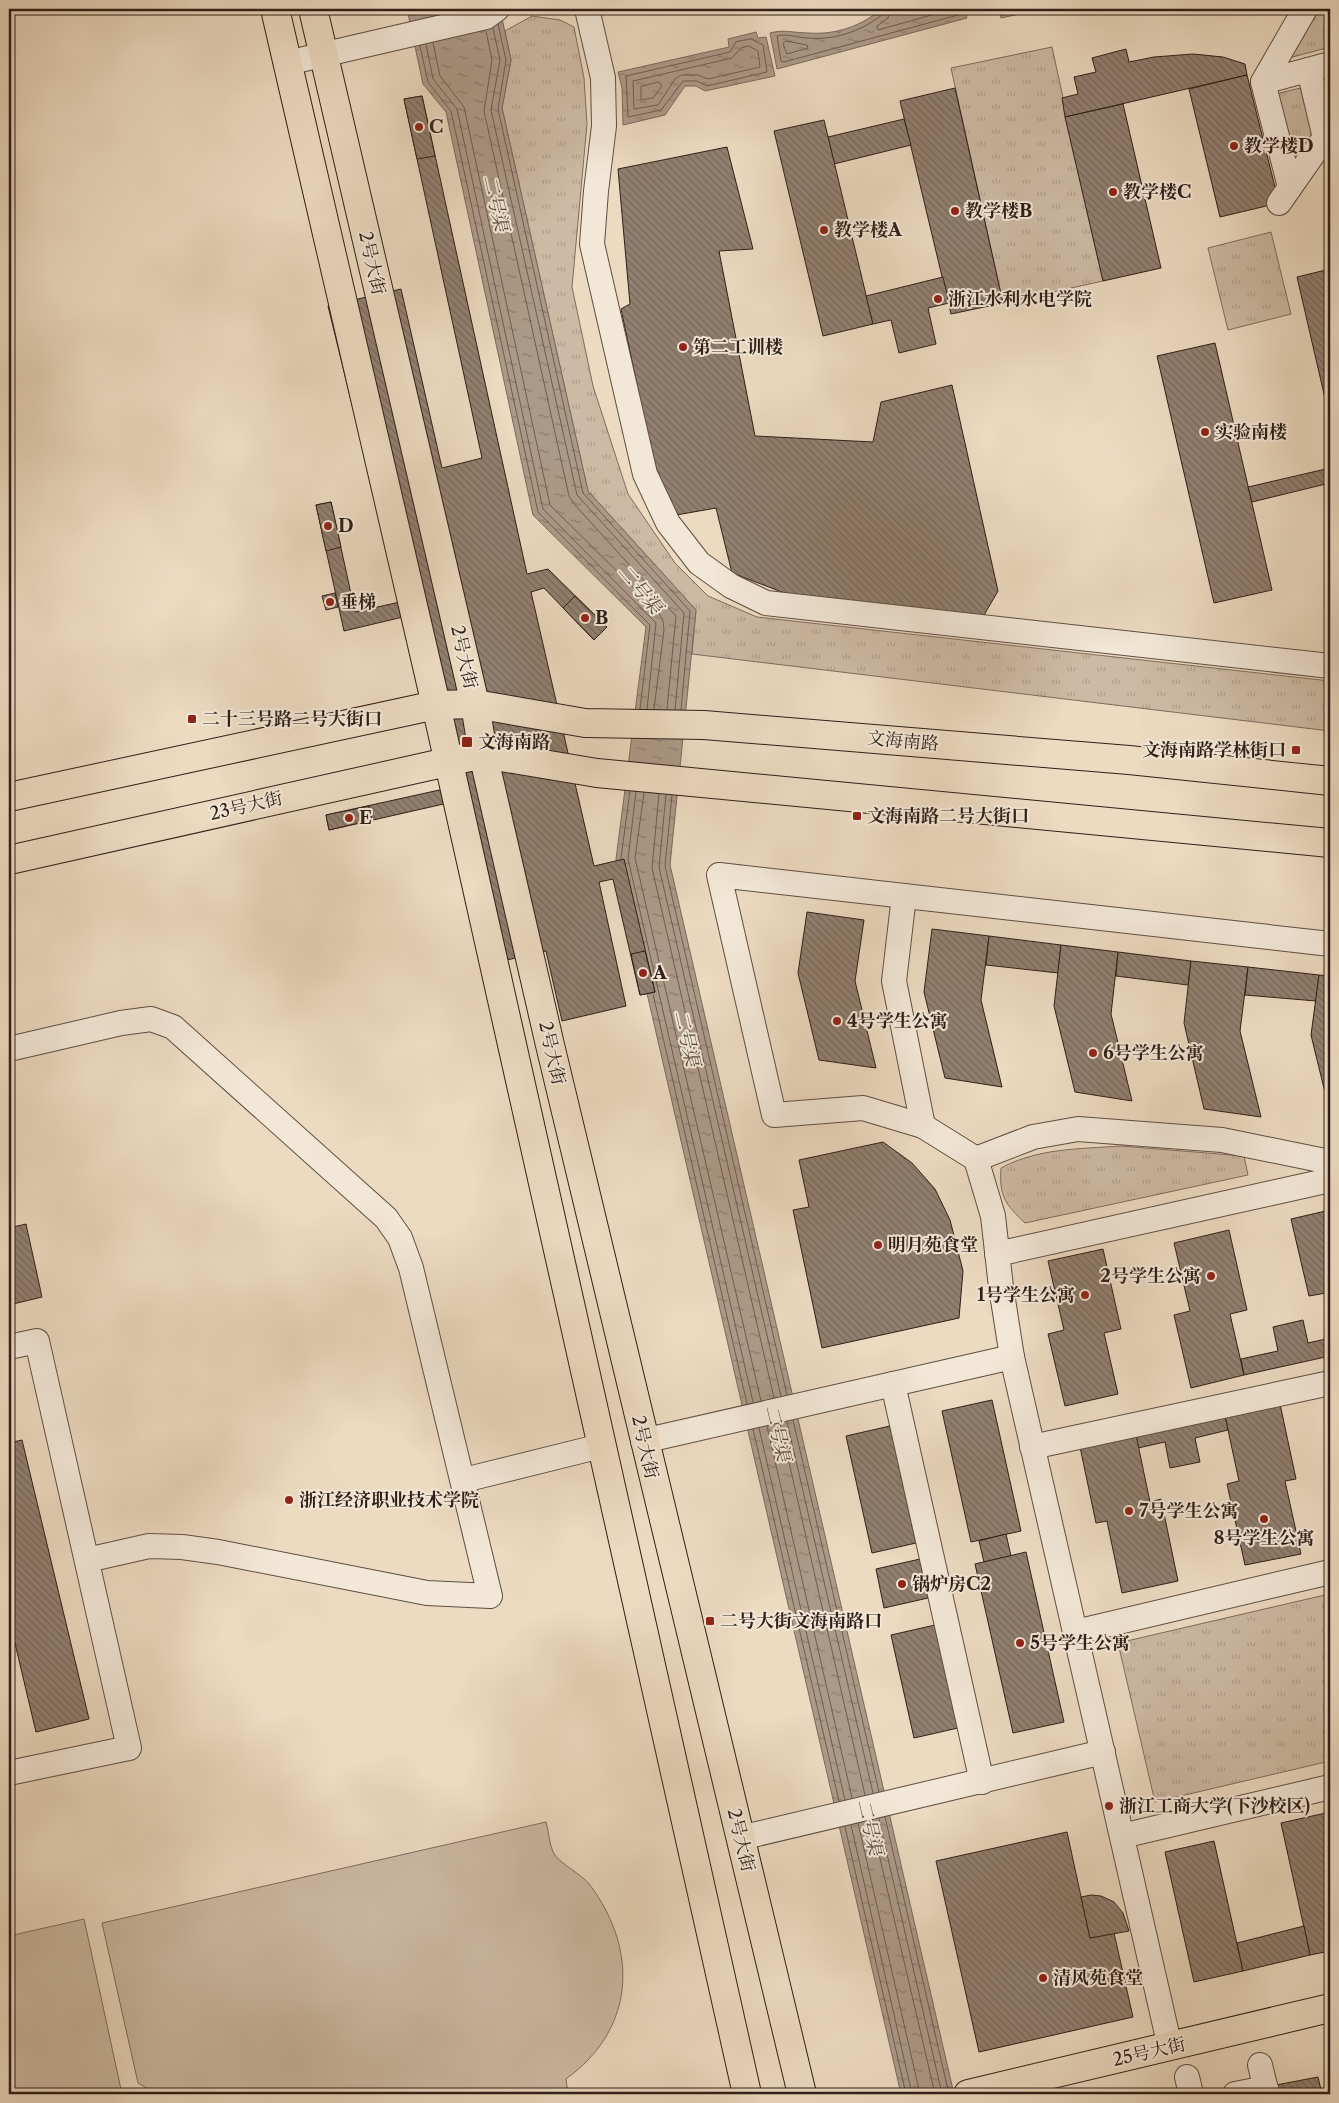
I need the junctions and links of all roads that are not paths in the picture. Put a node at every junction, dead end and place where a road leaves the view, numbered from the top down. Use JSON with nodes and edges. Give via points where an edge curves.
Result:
{"nodes":[{"id":1,"x":275,"y":9,"type":"edge"},
{"id":2,"x":313,"y":9,"type":"edge"},
{"id":3,"x":497,"y":9,"type":"edge"},
{"id":4,"x":587,"y":9,"type":"edge"},
{"id":5,"x":1305,"y":9,"type":"edge"},
{"id":6,"x":323,"y":55,"type":"junction"},
{"id":7,"x":287,"y":62,"type":"junction"},
{"id":8,"x":1320,"y":67,"type":"edge"},
{"id":9,"x":1263,"y":82,"type":"junction"},
{"id":10,"x":1328,"y":134,"type":"edge"},
{"id":11,"x":1330,"y":666,"type":"edge"},
{"id":12,"x":475,"y":704,"type":"junction"},
{"id":13,"x":436,"y":705,"type":"junction"},
{"id":14,"x":483,"y":754,"type":"junction"},
{"id":15,"x":447,"y":760,"type":"junction"},
{"id":16,"x":1330,"y":781,"type":"edge"},
{"id":17,"x":9,"y":796,"type":"edge"},
{"id":18,"x":1330,"y":843,"type":"edge"},
{"id":19,"x":9,"y":860,"type":"edge"},
{"id":20,"x":904,"y":896,"type":"junction"},
{"id":21,"x":1330,"y":944,"type":"edge"},
{"id":22,"x":9,"y":1049,"type":"edge"},
{"id":23,"x":923,"y":1126,"type":"junction"},
{"id":24,"x":976,"y":1159,"type":"junction"},
{"id":25,"x":1330,"y":1162,"type":"edge"},
{"id":26,"x":1330,"y":1180,"type":"edge"},
{"id":27,"x":997,"y":1254,"type":"junction"},
{"id":28,"x":9,"y":1347,"type":"edge"},
{"id":29,"x":1012,"y":1357,"type":"junction"},
{"id":30,"x":1330,"y":1383,"type":"edge"},
{"id":31,"x":893,"y":1384,"type":"junction"},
{"id":32,"x":644,"y":1441,"type":"junction"},
{"id":33,"x":601,"y":1446,"type":"junction"},
{"id":34,"x":1032,"y":1447,"type":"junction"},
{"id":35,"x":464,"y":1480,"type":"junction"},
{"id":36,"x":87,"y":1560,"type":"junction"},
{"id":37,"x":1330,"y":1572,"type":"edge"},
{"id":38,"x":1076,"y":1632,"type":"junction"},
{"id":39,"x":1104,"y":1752,"type":"junction"},
{"id":40,"x":9,"y":1773,"type":"edge"},
{"id":41,"x":982,"y":1782,"type":"junction"},
{"id":42,"x":1330,"y":1787,"type":"edge"},
{"id":43,"x":1122,"y":1836,"type":"junction"},
{"id":44,"x":740,"y":1838,"type":"junction"},
{"id":45,"x":1330,"y":2008,"type":"edge"},
{"id":46,"x":1170,"y":2047,"type":"junction"},
{"id":47,"x":1260,"y":2065,"type":"dead end"},
{"id":48,"x":1267,"y":2091,"type":"edge"},
{"id":49,"x":747,"y":2094,"type":"edge"},
{"id":50,"x":802,"y":2094,"type":"edge"},
{"id":51,"x":968,"y":2094,"type":"edge"},
{"id":52,"x":1235,"y":2094,"type":"edge"}],
"edges":[{"from":1,"to":7,"type":"main road"},
{"from":2,"to":6,"type":"main road","name":"2号大街"},
{"from":3,"to":6,"type":"street","via":[[486,17]]},
{"from":4,"to":11,"type":"street","via":[[603,78],[604,126],[592,244],[645,474],[668,523],[699,563],[731,586],[766,603]]},
{"from":5,"to":9,"type":"street"},
{"from":6,"to":7,"type":"street"},
{"from":6,"to":12,"type":"main road","name":"2号大街"},
{"from":7,"to":13,"type":"main road"},
{"from":8,"to":9,"type":"street"},
{"from":8,"to":10,"type":"street"},
{"from":9,"to":10,"type":"street","via":[[1284,195]]},
{"from":12,"to":13,"type":"main road"},
{"from":12,"to":14,"type":"main road","name":"2号大街"},
{"from":12,"to":16,"type":"main road","name":"文海南路","via":[[585,724],[704,725],[1129,760]]},
{"from":13,"to":15,"type":"main road"},
{"from":13,"to":17,"type":"main road"},
{"from":14,"to":15,"type":"main road","name":"23号大街"},
{"from":14,"to":18,"type":"main road","via":[[597,772]]},
{"from":14,"to":32,"type":"main road","name":"2号大街"},
{"from":15,"to":19,"type":"main road","name":"23号大街"},
{"from":15,"to":33,"type":"main road"},
{"from":20,"to":21,"type":"street"},
{"from":20,"to":23,"type":"street","via":[[894,981]]},
{"from":20,"to":23,"type":"street","via":[[719,875],[774,1115],[863,1108]]},
{"from":22,"to":35,"type":"street","via":[[121,1023],[151,1019],[173,1027],[386,1218],[400,1238],[411,1268]]},
{"from":23,"to":24,"type":"street"},
{"from":24,"to":25,"type":"street","via":[[1033,1137],[1078,1129],[1222,1140]]},
{"from":24,"to":27,"type":"street","via":[[993,1216]]},
{"from":26,"to":27,"type":"street"},
{"from":27,"to":29,"type":"street"},
{"from":28,"to":36,"type":"street","via":[[37,1341]]},
{"from":29,"to":31,"type":"street"},
{"from":29,"to":34,"type":"street"},
{"from":30,"to":34,"type":"street"},
{"from":31,"to":32,"type":"street"},
{"from":31,"to":41,"type":"street"},
{"from":32,"to":44,"type":"main road","name":"2号大街"},
{"from":33,"to":35,"type":"street"},
{"from":33,"to":49,"type":"main road"},
{"from":34,"to":38,"type":"street"},
{"from":35,"to":36,"type":"street","via":[[490,1596],[427,1593],[182,1547],[149,1546]]},
{"from":36,"to":40,"type":"street","via":[[129,1748]]},
{"from":37,"to":38,"type":"street"},
{"from":38,"to":39,"type":"street"},
{"from":39,"to":41,"type":"street"},
{"from":39,"to":43,"type":"street"},
{"from":41,"to":44,"type":"street"},
{"from":42,"to":43,"type":"street"},
{"from":43,"to":46,"type":"street"},
{"from":44,"to":50,"type":"main road","name":"2号大街"},
{"from":45,"to":46,"type":"main road","name":"25号大街"},
{"from":46,"to":51,"type":"main road","name":"25号大街"},
{"from":47,"to":48,"type":"street"},
{"from":48,"to":52,"type":"street"}]}
